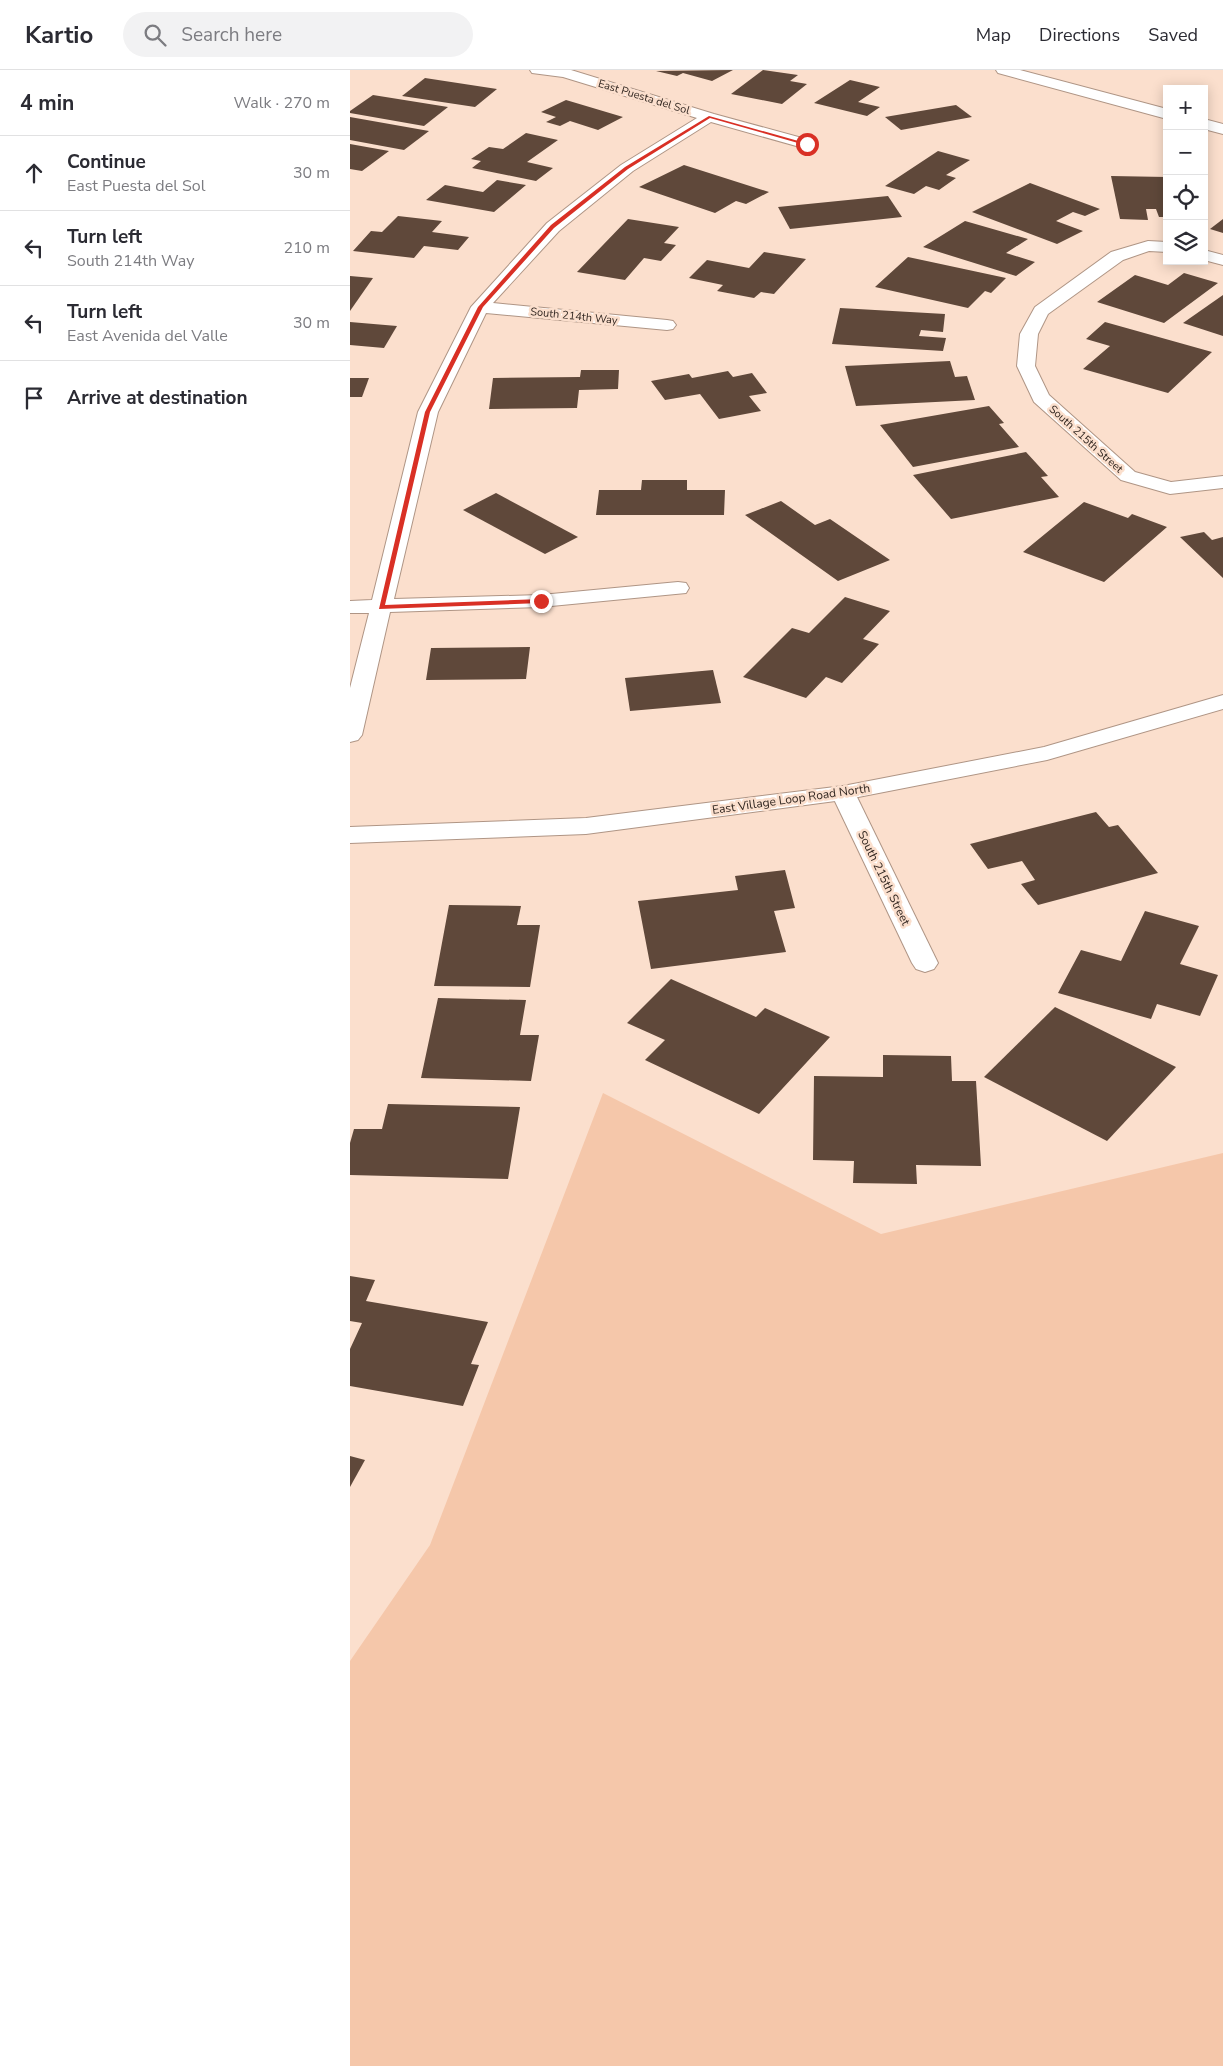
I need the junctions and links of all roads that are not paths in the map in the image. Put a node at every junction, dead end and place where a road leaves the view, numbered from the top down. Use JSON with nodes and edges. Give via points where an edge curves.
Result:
{"nodes":[{"id":1,"x":537,"y":70,"type":"edge"},
{"id":2,"x":1004,"y":70,"type":"edge"},
{"id":3,"x":1163,"y":113,"type":"edge"},
{"id":4,"x":709,"y":117,"type":"junction"},
{"id":5,"x":1208,"y":125,"type":"edge"},
{"id":6,"x":1223,"y":129,"type":"edge"},
{"id":7,"x":807,"y":144,"type":"dead end"},
{"id":8,"x":1163,"y":247,"type":"edge"},
{"id":9,"x":1208,"y":256,"type":"edge"},
{"id":10,"x":1223,"y":260,"type":"edge"},
{"id":11,"x":480,"y":307,"type":"junction"},
{"id":12,"x":667,"y":325,"type":"dead end"},
{"id":13,"x":1223,"y":482,"type":"edge"},
{"id":14,"x":678,"y":588,"type":"dead end"},
{"id":15,"x":350,"y":607,"type":"edge"},
{"id":16,"x":381,"y":607,"type":"junction"},
{"id":17,"x":1223,"y":702,"type":"edge"},
{"id":18,"x":350,"y":735,"type":"edge"},
{"id":19,"x":843,"y":793,"type":"junction"},
{"id":20,"x":350,"y":835,"type":"edge"},
{"id":21,"x":925,"y":963,"type":"dead end"}],
"edges":[{"from":1,"to":4,"type":"street","name":"East Puesta del Sol","via":[[565,73]]},
{"from":2,"to":3,"type":"street"},
{"from":4,"to":7,"type":"street","name":"East Puesta del Sol"},
{"from":4,"to":11,"type":"street","via":[[626,168],[553,226]]},
{"from":5,"to":6,"type":"street"},
{"from":8,"to":13,"type":"street","name":"South 215th Street","via":[[1148,246],[1117,256],[1041,311],[1029,334],[1026,366],[1041,398],[1128,476],[1170,488]]},
{"from":9,"to":10,"type":"street"},
{"from":11,"to":12,"type":"street","name":"South 214th Way"},
{"from":11,"to":16,"type":"street","via":[[428,412]]},
{"from":14,"to":16,"type":"street","via":[[541,601]]},
{"from":15,"to":16,"type":"street"},
{"from":16,"to":18,"type":"street"},
{"from":17,"to":19,"type":"street","name":"East Village Loop Road North","via":[[1047,753]]},
{"from":19,"to":20,"type":"street","name":"East Village Loop Road North","via":[[586,826]]},
{"from":19,"to":21,"type":"street","name":"South 215th Street"}]}
